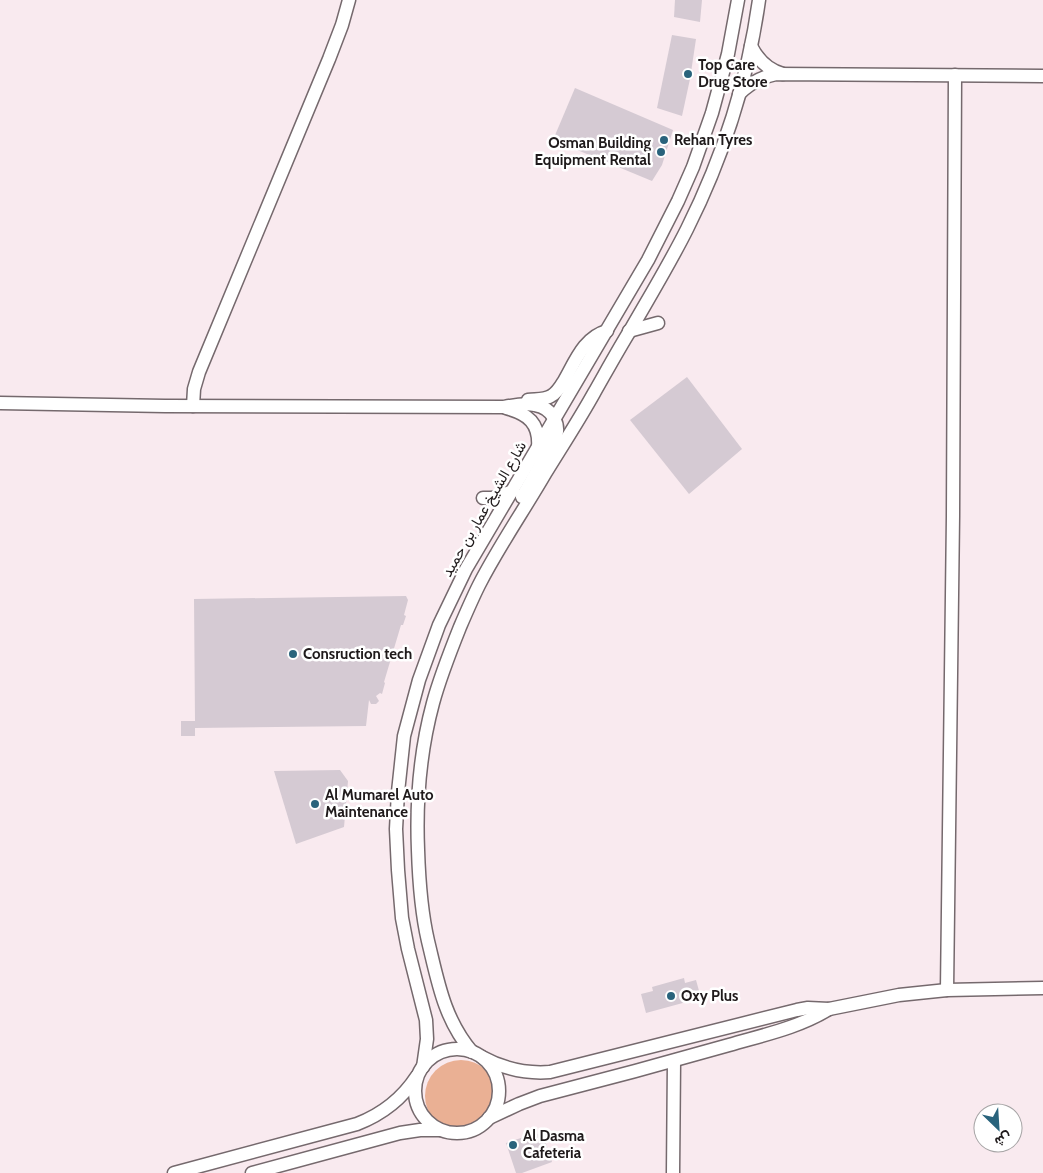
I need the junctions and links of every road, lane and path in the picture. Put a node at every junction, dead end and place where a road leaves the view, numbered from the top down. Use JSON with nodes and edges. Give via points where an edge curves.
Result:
{"nodes":[{"id":1,"x":349,"y":0,"type":"edge"},
{"id":2,"x":738,"y":0,"type":"edge"},
{"id":3,"x":759,"y":0,"type":"edge"},
{"id":4,"x":751,"y":46,"type":"junction"},
{"id":5,"x":785,"y":74,"type":"junction"},
{"id":6,"x":955,"y":75,"type":"junction"},
{"id":7,"x":1043,"y":76,"type":"edge"},
{"id":8,"x":738,"y":94,"type":"junction"},
{"id":9,"x":658,"y":323,"type":"dead end"},
{"id":10,"x":606,"y":331,"type":"junction"},
{"id":11,"x":629,"y":331,"type":"junction"},
{"id":12,"x":0,"y":403,"type":"edge"},
{"id":13,"x":193,"y":406,"type":"junction"},
{"id":14,"x":504,"y":407,"type":"junction"},
{"id":15,"x":554,"y":418,"type":"junction"},
{"id":16,"x":538,"y":448,"type":"junction"},
{"id":17,"x":513,"y":491,"type":"junction"},
{"id":18,"x":483,"y":498,"type":"dead end"},
{"id":19,"x":510,"y":533,"type":"junction"},
{"id":20,"x":1043,"y":988,"type":"edge"},
{"id":21,"x":947,"y":990,"type":"junction"},
{"id":22,"x":829,"y":1009,"type":"junction"},
{"id":23,"x":477,"y":1054,"type":"junction"},
{"id":24,"x":674,"y":1061,"type":"junction"},
{"id":25,"x":420,"y":1071,"type":"junction"},
{"id":26,"x":489,"y":1118,"type":"junction"},
{"id":27,"x":440,"y":1130,"type":"junction"},
{"id":28,"x":174,"y":1173,"type":"edge"},
{"id":29,"x":252,"y":1173,"type":"edge"},
{"id":30,"x":673,"y":1173,"type":"edge"}],
"edges":[{"from":1,"to":13,"type":"street","via":[[329,59],[198,372]]},
{"from":2,"to":10,"type":"street","name":"شارع الشيخ عمار بن حميد","via":[[718,94],[693,167],[659,241]]},
{"from":3,"to":4,"type":"street"},
{"from":4,"to":5,"type":"street","via":[[764,64]]},
{"from":4,"to":8,"type":"street"},
{"from":5,"to":6,"type":"street"},
{"from":5,"to":8,"type":"street","via":[[759,79]]},
{"from":6,"to":7,"type":"street"},
{"from":6,"to":21,"type":"street"},
{"from":8,"to":11,"type":"street","via":[[697,209]]},
{"from":9,"to":11,"type":"street"},
{"from":10,"to":14,"type":"street","via":[[587,342],[562,385],[551,396]]},
{"from":10,"to":15,"type":"street","name":"شارع الشيخ عمار بن حميد"},
{"from":11,"to":19,"type":"street"},
{"from":12,"to":13,"type":"street"},
{"from":13,"to":14,"type":"street"},
{"from":14,"to":15,"type":"street","via":[[534,405],[546,409]]},
{"from":14,"to":16,"type":"street","via":[[532,421]]},
{"from":15,"to":16,"type":"street","name":"شارع الشيخ عمار بن حميد"},
{"from":15,"to":19,"type":"street","via":[[556,437],[512,514]]},
{"from":16,"to":17,"type":"street","name":"شارع الشيخ عمار بن حميد"},
{"from":17,"to":18,"type":"street"},
{"from":17,"to":25,"type":"street","name":"شارع الشيخ عمار بن حميد","via":[[466,569],[439,625],[419,680],[404,736],[397,810],[398,870],[405,933],[426,1020],[426,1048]]},
{"from":19,"to":23,"type":"street","via":[[478,588],[445,666],[425,739],[418,799],[418,876],[426,931],[446,1009],[454,1028]]},
{"from":20,"to":21,"type":"street"},
{"from":21,"to":22,"type":"street","via":[[899,995]]},
{"from":22,"to":23,"type":"street","via":[[787,1012],[550,1072],[514,1070]]},
{"from":22,"to":24,"type":"street","via":[[790,1028]]},
{"from":23,"to":25,"type":"street","via":[[461,1049],[450,1050],[430,1058]]},
{"from":23,"to":26,"type":"street","via":[[489,1064],[498,1081],[498,1101]]},
{"from":24,"to":26,"type":"street","via":[[535,1098]]},
{"from":24,"to":30,"type":"street"},
{"from":25,"to":27,"type":"street","via":[[415,1087],[418,1108],[423,1117]]},
{"from":25,"to":28,"type":"street","via":[[401,1097],[370,1119]]},
{"from":26,"to":27,"type":"street","via":[[466,1132]]},
{"from":27,"to":29,"type":"street","via":[[400,1133]]}]}
